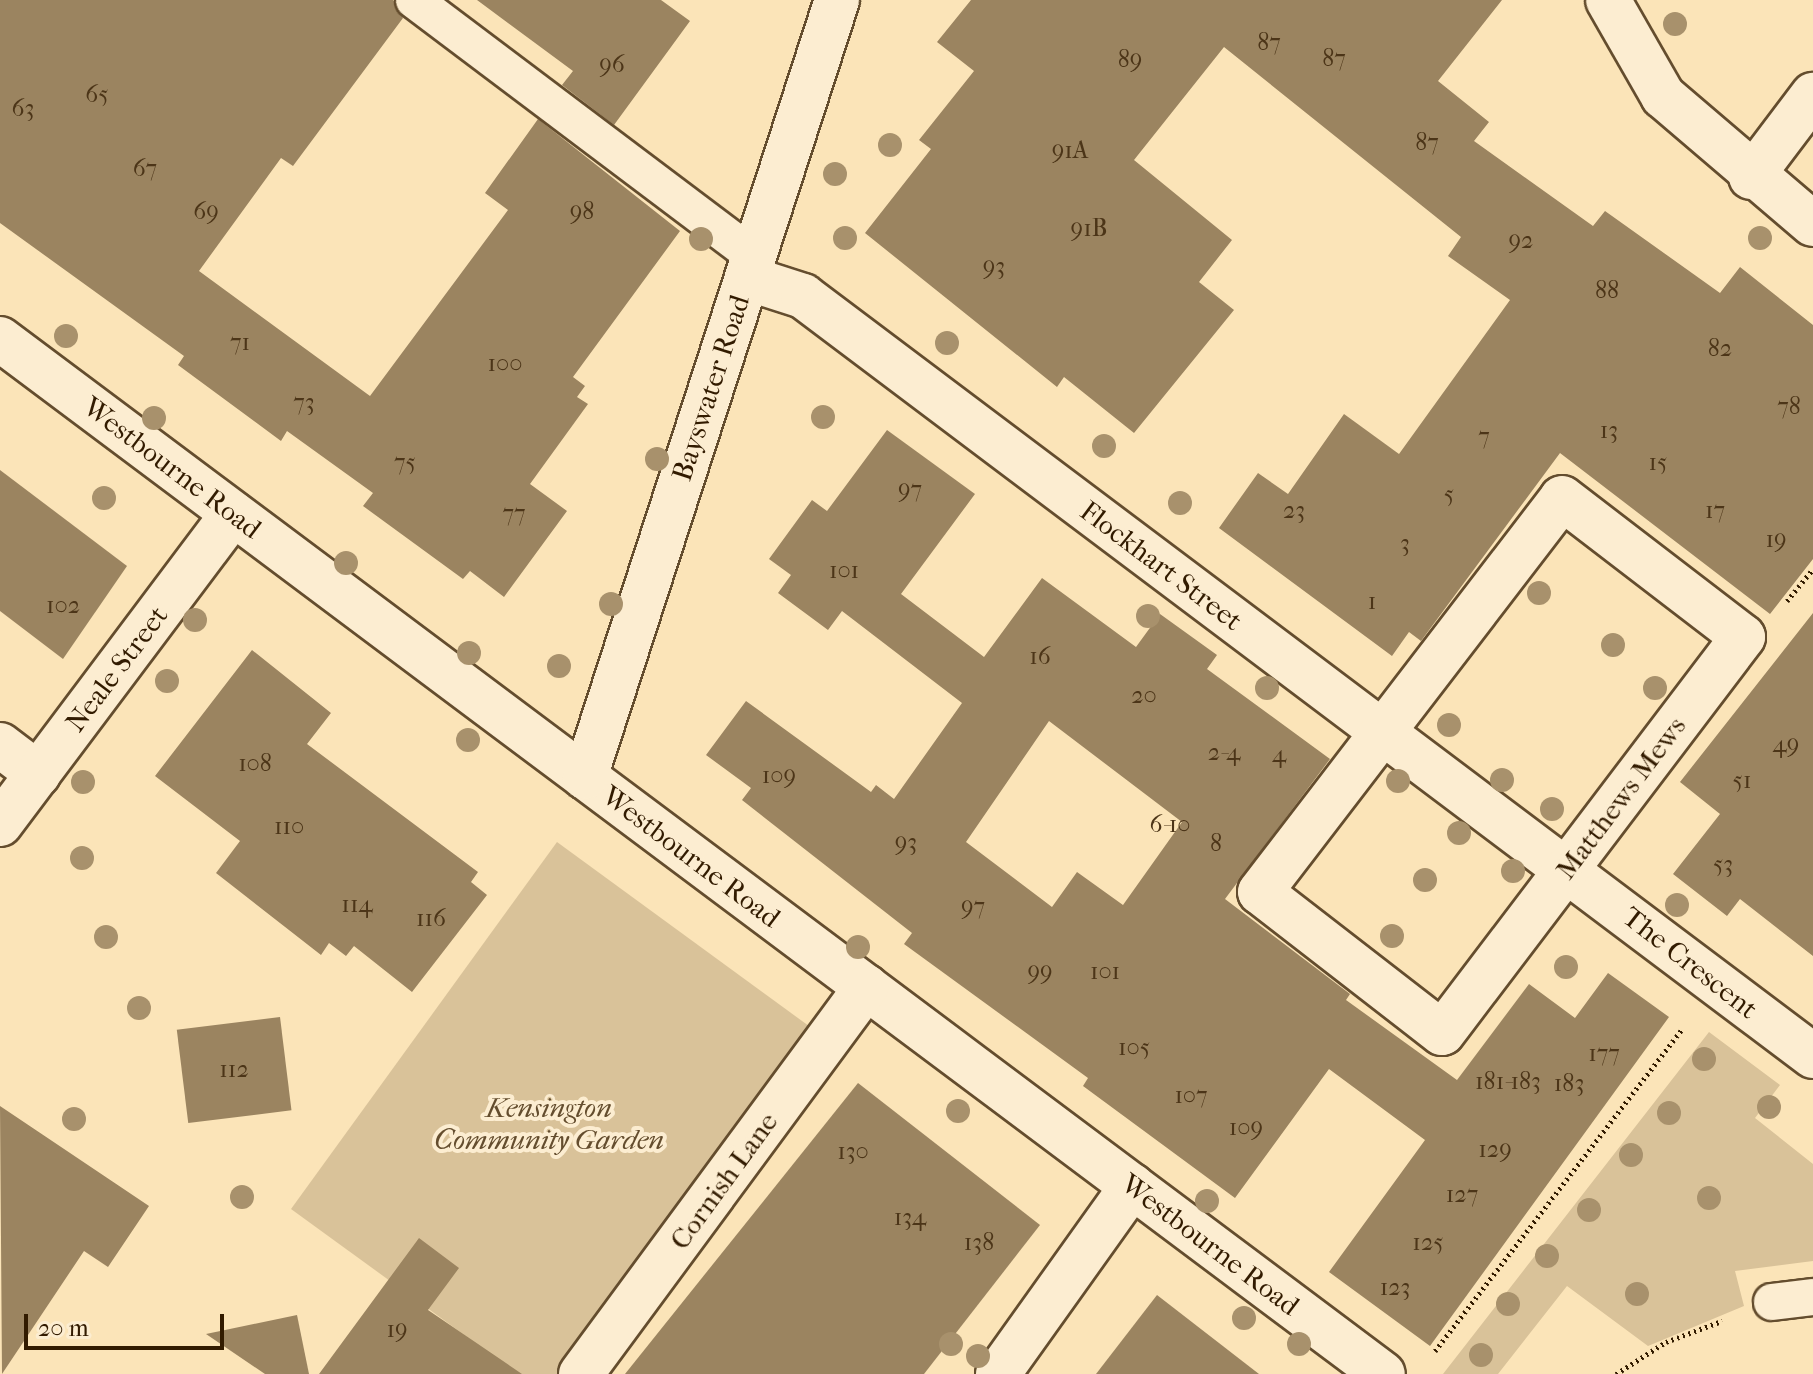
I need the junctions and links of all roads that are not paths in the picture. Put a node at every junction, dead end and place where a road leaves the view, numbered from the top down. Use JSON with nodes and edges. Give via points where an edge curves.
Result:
{"nodes":[{"id":1,"x":414,"y":0,"type":"edge"},
{"id":2,"x":837,"y":0,"type":"edge"},
{"id":3,"x":1608,"y":0,"type":"edge"},
{"id":4,"x":1813,"y":95,"type":"edge"},
{"id":5,"x":1751,"y":177,"type":"junction"},
{"id":6,"x":1813,"y":224,"type":"edge"},
{"id":7,"x":750,"y":267,"type":"junction"},
{"id":8,"x":0,"y":339,"type":"edge"},
{"id":9,"x":233,"y":514,"type":"junction"},
{"id":10,"x":1381,"y":732,"type":"junction"},
{"id":11,"x":0,"y":745,"type":"edge"},
{"id":12,"x":38,"y":774,"type":"junction"},
{"id":13,"x":585,"y":777,"type":"junction"},
{"id":14,"x":0,"y":824,"type":"edge"},
{"id":15,"x":1568,"y":868,"type":"junction"},
{"id":16,"x":866,"y":987,"type":"junction"},
{"id":17,"x":1813,"y":1056,"type":"edge"},
{"id":18,"x":1132,"y":1186,"type":"junction"},
{"id":19,"x":1813,"y":1297,"type":"edge"},
{"id":20,"x":1772,"y":1302,"type":"road end"},
{"id":21,"x":581,"y":1374,"type":"edge"},
{"id":22,"x":998,"y":1374,"type":"edge"},
{"id":23,"x":1383,"y":1374,"type":"edge"}],
"edges":[{"from":1,"to":7,"type":"lane"},
{"from":2,"to":7,"type":"street","name":"Bayswater Road"},
{"from":3,"to":5,"type":"street","via":[[1663,96]]},
{"from":4,"to":5,"type":"street"},
{"from":5,"to":6,"type":"street"},
{"from":7,"to":10,"type":"street","name":"Flockhart Street","via":[[803,296]]},
{"from":7,"to":13,"type":"street","name":"Bayswater Road"},
{"from":8,"to":9,"type":"street","name":"Westbourne Road"},
{"from":9,"to":12,"type":"street","name":"Neale Street"},
{"from":9,"to":13,"type":"street","name":"Westbourne Road"},
{"from":10,"to":15,"type":"street","name":"Flockhart Street"},
{"from":10,"to":15,"type":"street","name":"Matthews Mews","via":[[1260,892],[1442,1033]]},
{"from":10,"to":15,"type":"street","name":"Matthews Mews","via":[[1562,498],[1743,637]]},
{"from":11,"to":12,"type":"street"},
{"from":12,"to":14,"type":"street","name":"Neale Street"},
{"from":13,"to":16,"type":"street","name":"Westbourne Road"},
{"from":15,"to":17,"type":"street","name":"The Crescent"},
{"from":16,"to":18,"type":"street","name":"Westbourne Road"},
{"from":16,"to":21,"type":"street","name":"Cornish Lane"},
{"from":18,"to":22,"type":"street"},
{"from":18,"to":23,"type":"street","name":"Westbourne Road"},
{"from":19,"to":20,"type":"lane"}]}
